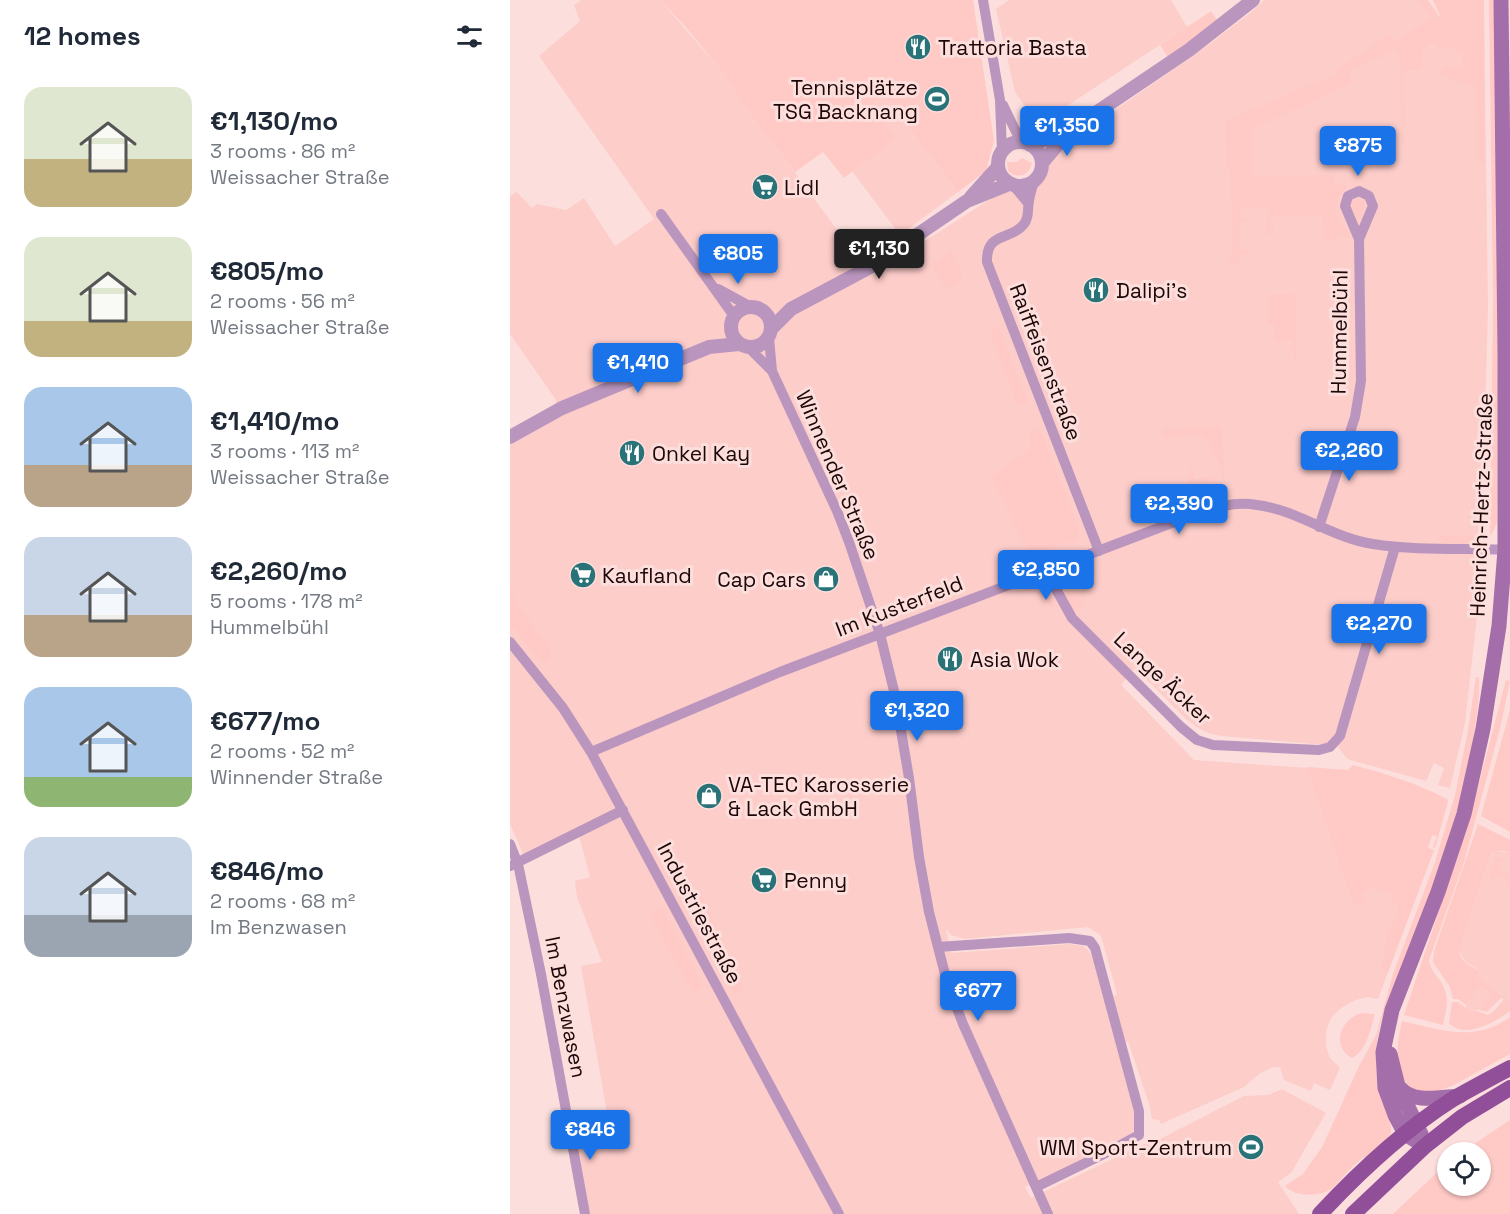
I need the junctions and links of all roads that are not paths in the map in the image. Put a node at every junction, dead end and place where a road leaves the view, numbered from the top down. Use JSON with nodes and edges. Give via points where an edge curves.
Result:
{"nodes":[{"id":1,"x":983,"y":0,"type":"edge"},
{"id":2,"x":1252,"y":0,"type":"edge"},
{"id":3,"x":1501,"y":0,"type":"edge"},
{"id":4,"x":1000,"y":100,"type":"junction"},
{"id":5,"x":1069,"y":131,"type":"junction"},
{"id":6,"x":1026,"y":144,"type":"junction"},
{"id":7,"x":1002,"y":150,"type":"junction"},
{"id":8,"x":1042,"y":163,"type":"junction"},
{"id":9,"x":998,"y":167,"type":"junction"},
{"id":10,"x":1034,"y":182,"type":"junction"},
{"id":11,"x":1011,"y":185,"type":"junction"},
{"id":12,"x":967,"y":201,"type":"junction"},
{"id":13,"x":1028,"y":203,"type":"junction"},
{"id":14,"x":661,"y":214,"type":"dead end"},
{"id":15,"x":1359,"y":239,"type":"dead end"},
{"id":16,"x":713,"y":285,"type":"junction"},
{"id":17,"x":757,"y":309,"type":"junction"},
{"id":18,"x":791,"y":309,"type":"junction"},
{"id":19,"x":733,"y":321,"type":"junction"},
{"id":20,"x":770,"y":333,"type":"junction"},
{"id":21,"x":709,"y":346,"type":"junction"},
{"id":22,"x":744,"y":346,"type":"junction"},
{"id":23,"x":772,"y":371,"type":"junction"},
{"id":24,"x":510,"y":437,"type":"edge"},
{"id":25,"x":1319,"y":527,"type":"junction"},
{"id":26,"x":1395,"y":547,"type":"junction"},
{"id":27,"x":1507,"y":550,"type":"edge"},
{"id":28,"x":1099,"y":551,"type":"junction"},
{"id":29,"x":1046,"y":571,"type":"junction"},
{"id":30,"x":880,"y":634,"type":"junction"},
{"id":31,"x":510,"y":642,"type":"edge"},
{"id":32,"x":591,"y":752,"type":"junction"},
{"id":33,"x":623,"y":810,"type":"junction"},
{"id":34,"x":510,"y":844,"type":"edge"},
{"id":35,"x":514,"y":865,"type":"edge"},
{"id":36,"x":938,"y":947,"type":"junction"},
{"id":37,"x":1387,"y":1031,"type":"junction"},
{"id":38,"x":1510,"y":1068,"type":"edge"},
{"id":39,"x":1398,"y":1086,"type":"junction"},
{"id":40,"x":1510,"y":1088,"type":"edge"},
{"id":41,"x":1460,"y":1096,"type":"junction"},
{"id":42,"x":1411,"y":1129,"type":"junction"},
{"id":43,"x":1425,"y":1146,"type":"junction"},
{"id":44,"x":1036,"y":1187,"type":"junction"},
{"id":45,"x":585,"y":1214,"type":"edge"},
{"id":46,"x":839,"y":1214,"type":"edge"},
{"id":47,"x":1048,"y":1214,"type":"edge"},
{"id":48,"x":1320,"y":1214,"type":"edge"},
{"id":49,"x":1353,"y":1214,"type":"edge"}],
"edges":[{"from":1,"to":4,"type":"street"},
{"from":2,"to":5,"type":"street","via":[[1189,50]]},
{"from":3,"to":27,"type":"main road","name":"Heinrich-Hertz-Straße"},
{"from":4,"to":6,"type":"street"},
{"from":4,"to":7,"type":"street"},
{"from":5,"to":6,"type":"street"},
{"from":5,"to":8,"type":"street"},
{"from":6,"to":7,"type":"street","via":[[1012,143]]},
{"from":6,"to":8,"type":"street","via":[[1038,152]]},
{"from":7,"to":9,"type":"street"},
{"from":8,"to":10,"type":"street"},
{"from":9,"to":11,"type":"street","via":[[1000,176]]},
{"from":9,"to":12,"type":"street"},
{"from":10,"to":11,"type":"street"},
{"from":10,"to":13,"type":"street","name":"Raiffeisenstraße"},
{"from":11,"to":12,"type":"street"},
{"from":11,"to":13,"type":"street"},
{"from":12,"to":18,"type":"street","via":[[870,267]]},
{"from":13,"to":28,"type":"street","name":"Raiffeisenstraße","via":[[1024,224],[993,242],[987,262]]},
{"from":14,"to":16,"type":"street"},
{"from":15,"to":25,"type":"street","name":"Hummelbühl","via":[[1359,400]]},
{"from":16,"to":17,"type":"street"},
{"from":16,"to":19,"type":"street"},
{"from":17,"to":18,"type":"street"},
{"from":17,"to":19,"type":"street","via":[[738,311]]},
{"from":17,"to":20,"type":"street","via":[[768,316]]},
{"from":18,"to":20,"type":"street"},
{"from":19,"to":21,"type":"street"},
{"from":19,"to":22,"type":"street","via":[[733,336]]},
{"from":20,"to":22,"type":"street","via":[[760,346]]},
{"from":20,"to":23,"type":"street","name":"Winnender Straße"},
{"from":21,"to":22,"type":"street"},
{"from":21,"to":24,"type":"street","via":[[562,408]]},
{"from":22,"to":23,"type":"street","name":"Winnender Straße"},
{"from":23,"to":30,"type":"street","name":"Winnender Straße","via":[[837,511]]},
{"from":25,"to":26,"type":"street","name":"Im Kusterfeld","via":[[1350,539]]},
{"from":25,"to":28,"type":"street","name":"Im Kusterfeld","via":[[1268,507],[1231,505],[1199,512]]},
{"from":26,"to":27,"type":"street","name":"Im Kusterfeld"},
{"from":26,"to":29,"type":"street","name":"Lange Äcker","via":[[1340,736],[1330,747],[1318,750],[1213,745],[1197,740],[1072,618]]},
{"from":27,"to":37,"type":"main road","name":"Heinrich-Hertz-Straße","via":[[1495,657],[1473,779],[1452,854]]},
{"from":28,"to":29,"type":"street","name":"Im Kusterfeld"},
{"from":29,"to":30,"type":"street","name":"Im Kusterfeld"},
{"from":30,"to":32,"type":"street","name":"Im Kusterfeld"},
{"from":30,"to":36,"type":"street","name":"Winnender Straße","via":[[895,695],[919,856]]},
{"from":31,"to":32,"type":"street","name":"Industriestraße","via":[[563,708]]},
{"from":32,"to":33,"type":"street","name":"Industriestraße"},
{"from":33,"to":35,"type":"street"},
{"from":33,"to":46,"type":"street","name":"Industriestraße"},
{"from":34,"to":35,"type":"street","name":"Im Benzwasen"},
{"from":35,"to":45,"type":"street","name":"Im Benzwasen","via":[[541,974]]},
{"from":36,"to":44,"type":"street","name":"Winnender Straße","via":[[963,1024]]},
{"from":36,"to":44,"type":"street","via":[[1070,938],[1090,941],[1095,948],[1139,1111],[1138,1135]]},
{"from":37,"to":39,"type":"main road","name":"Heinrich-Hertz-Straße"},
{"from":37,"to":42,"type":"main road","name":"Heinrich-Hertz-Straße","via":[[1383,1052],[1385,1088]]},
{"from":38,"to":41,"type":"main road"},
{"from":39,"to":41,"type":"main road","via":[[1405,1094],[1416,1097]]},
{"from":39,"to":42,"type":"main road","name":"Heinrich-Hertz-Straße"},
{"from":40,"to":43,"type":"main road","via":[[1462,1117]]},
{"from":41,"to":42,"type":"main road"},
{"from":42,"to":43,"type":"main road","name":"Heinrich-Hertz-Straße"},
{"from":42,"to":48,"type":"main road"},
{"from":43,"to":49,"type":"main road"},
{"from":44,"to":47,"type":"street","name":"Winnender Straße"}]}
